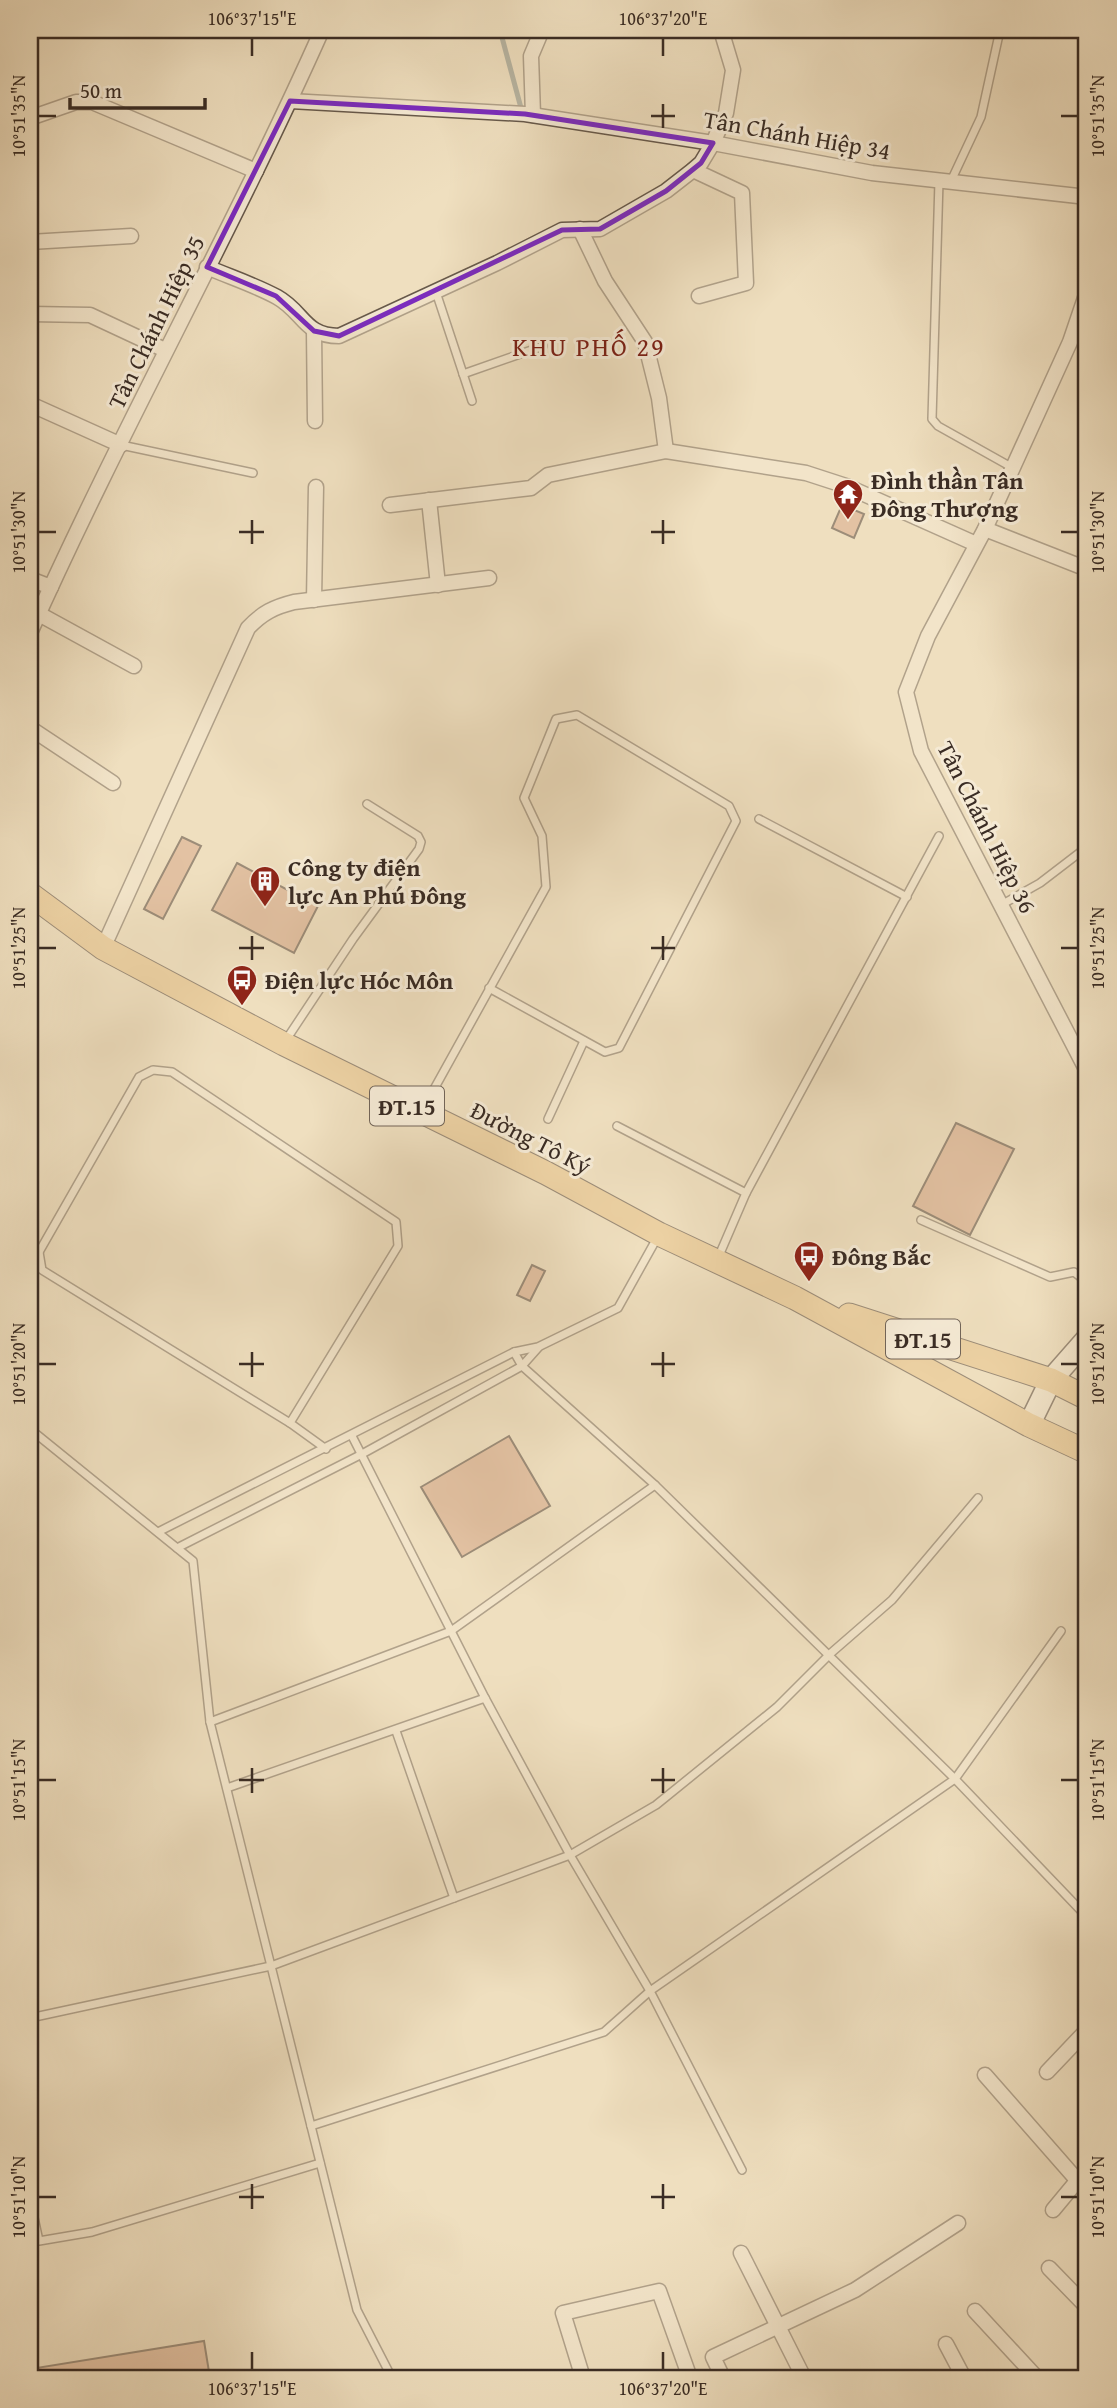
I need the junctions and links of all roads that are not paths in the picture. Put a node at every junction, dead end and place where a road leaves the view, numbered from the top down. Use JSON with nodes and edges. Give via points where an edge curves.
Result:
{"nodes":[{"id":1,"x":322,"y":30,"type":"edge"},
{"id":2,"x":542,"y":30,"type":"edge"},
{"id":3,"x":721,"y":30,"type":"edge"},
{"id":4,"x":999,"y":30,"type":"edge"},
{"id":5,"x":290,"y":101,"type":"junction"},
{"id":6,"x":533,"y":115,"type":"junction"},
{"id":7,"x":30,"y":118,"type":"edge"},
{"id":8,"x":713,"y":143,"type":"junction"},
{"id":9,"x":693,"y":170,"type":"junction"},
{"id":10,"x":256,"y":171,"type":"junction"},
{"id":11,"x":945,"y":181,"type":"junction"},
{"id":12,"x":1087,"y":197,"type":"edge"},
{"id":13,"x":580,"y":229,"type":"junction"},
{"id":14,"x":131,"y":236,"type":"dead end"},
{"id":15,"x":30,"y":242,"type":"edge"},
{"id":16,"x":207,"y":267,"type":"junction"},
{"id":17,"x":436,"y":292,"type":"junction"},
{"id":18,"x":1087,"y":292,"type":"edge"},
{"id":19,"x":699,"y":296,"type":"dead end"},
{"id":20,"x":30,"y":314,"type":"edge"},
{"id":21,"x":314,"y":331,"type":"junction"},
{"id":22,"x":544,"y":346,"type":"dead end"},
{"id":23,"x":165,"y":350,"type":"junction"},
{"id":24,"x":463,"y":374,"type":"junction"},
{"id":25,"x":472,"y":401,"type":"dead end"},
{"id":26,"x":30,"y":404,"type":"edge"},
{"id":27,"x":314,"y":421,"type":"dead end"},
{"id":28,"x":121,"y":445,"type":"junction"},
{"id":29,"x":666,"y":451,"type":"junction"},
{"id":30,"x":1013,"y":468,"type":"junction"},
{"id":31,"x":253,"y":472,"type":"dead end"},
{"id":32,"x":316,"y":487,"type":"dead end"},
{"id":33,"x":429,"y":500,"type":"junction"},
{"id":34,"x":390,"y":505,"type":"dead end"},
{"id":35,"x":985,"y":529,"type":"junction"},
{"id":36,"x":976,"y":544,"type":"junction"},
{"id":37,"x":1087,"y":569,"type":"edge"},
{"id":38,"x":489,"y":578,"type":"dead end"},
{"id":39,"x":30,"y":579,"type":"edge"},
{"id":40,"x":438,"y":584,"type":"junction"},
{"id":41,"x":51,"y":587,"type":"junction"},
{"id":42,"x":314,"y":600,"type":"junction"},
{"id":43,"x":38,"y":614,"type":"junction"},
{"id":44,"x":30,"y":633,"type":"edge"},
{"id":45,"x":134,"y":666,"type":"dead end"},
{"id":46,"x":30,"y":729,"type":"edge"},
{"id":47,"x":113,"y":783,"type":"dead end"},
{"id":48,"x":367,"y":804,"type":"dead end"},
{"id":49,"x":759,"y":820,"type":"dead end"},
{"id":50,"x":939,"y":836,"type":"dead end"},
{"id":51,"x":1087,"y":847,"type":"edge"},
{"id":52,"x":30,"y":894,"type":"edge"},
{"id":53,"x":906,"y":897,"type":"junction"},
{"id":54,"x":1001,"y":905,"type":"junction"},
{"id":55,"x":103,"y":948,"type":"junction"},
{"id":56,"x":489,"y":988,"type":"junction"},
{"id":57,"x":584,"y":1041,"type":"junction"},
{"id":58,"x":284,"y":1044,"type":"junction"},
{"id":59,"x":1087,"y":1071,"type":"edge"},
{"id":60,"x":421,"y":1113,"type":"junction"},
{"id":61,"x":548,"y":1119,"type":"dead end"},
{"id":62,"x":617,"y":1126,"type":"dead end"},
{"id":63,"x":746,"y":1193,"type":"junction"},
{"id":64,"x":921,"y":1220,"type":"dead end"},
{"id":65,"x":659,"y":1234,"type":"junction"},
{"id":66,"x":39,"y":1252,"type":"junction"},
{"id":67,"x":30,"y":1256,"type":"edge"},
{"id":68,"x":717,"y":1261,"type":"junction"},
{"id":69,"x":1087,"y":1282,"type":"edge"},
{"id":70,"x":795,"y":1298,"type":"junction"},
{"id":71,"x":1087,"y":1339,"type":"edge"},
{"id":72,"x":538,"y":1347,"type":"junction"},
{"id":73,"x":514,"y":1352,"type":"junction"},
{"id":74,"x":522,"y":1366,"type":"junction"},
{"id":75,"x":1051,"y":1380,"type":"junction"},
{"id":76,"x":1087,"y":1398,"type":"edge"},
{"id":77,"x":290,"y":1423,"type":"junction"},
{"id":78,"x":1030,"y":1425,"type":"junction"},
{"id":79,"x":30,"y":1429,"type":"edge"},
{"id":80,"x":352,"y":1436,"type":"junction"},
{"id":81,"x":326,"y":1449,"type":"junction"},
{"id":82,"x":1087,"y":1452,"type":"edge"},
{"id":83,"x":362,"y":1454,"type":"junction"},
{"id":84,"x":655,"y":1485,"type":"junction"},
{"id":85,"x":978,"y":1498,"type":"dead end"},
{"id":86,"x":158,"y":1532,"type":"junction"},
{"id":87,"x":177,"y":1548,"type":"junction"},
{"id":88,"x":451,"y":1630,"type":"junction"},
{"id":89,"x":1062,"y":1630,"type":"dead end"},
{"id":90,"x":831,"y":1653,"type":"junction"},
{"id":91,"x":485,"y":1698,"type":"junction"},
{"id":92,"x":210,"y":1722,"type":"junction"},
{"id":93,"x":396,"y":1731,"type":"junction"},
{"id":94,"x":956,"y":1779,"type":"junction"},
{"id":95,"x":227,"y":1788,"type":"junction"},
{"id":96,"x":570,"y":1855,"type":"junction"},
{"id":97,"x":454,"y":1898,"type":"junction"},
{"id":98,"x":1087,"y":1917,"type":"edge"},
{"id":99,"x":271,"y":1966,"type":"junction"},
{"id":100,"x":649,"y":1991,"type":"junction"},
{"id":101,"x":30,"y":2018,"type":"edge"},
{"id":102,"x":1087,"y":2030,"type":"edge"},
{"id":103,"x":1047,"y":2072,"type":"dead end"},
{"id":104,"x":985,"y":2076,"type":"dead end"},
{"id":105,"x":311,"y":2126,"type":"junction"},
{"id":106,"x":320,"y":2163,"type":"junction"},
{"id":107,"x":742,"y":2170,"type":"dead end"},
{"id":108,"x":1082,"y":2174,"type":"edge"},
{"id":109,"x":30,"y":2199,"type":"edge"},
{"id":110,"x":1053,"y":2210,"type":"dead end"},
{"id":111,"x":958,"y":2223,"type":"dead end"},
{"id":112,"x":741,"y":2253,"type":"dead end"},
{"id":113,"x":1049,"y":2268,"type":"dead end"},
{"id":114,"x":1087,"y":2307,"type":"edge"},
{"id":115,"x":975,"y":2311,"type":"dead end"},
{"id":116,"x":778,"y":2328,"type":"junction"},
{"id":117,"x":946,"y":2344,"type":"dead end"},
{"id":118,"x":391,"y":2378,"type":"edge"},
{"id":119,"x":583,"y":2378,"type":"edge"},
{"id":120,"x":690,"y":2378,"type":"edge"},
{"id":121,"x":723,"y":2378,"type":"edge"},
{"id":122,"x":804,"y":2378,"type":"edge"},
{"id":123,"x":964,"y":2378,"type":"edge"},
{"id":124,"x":1037,"y":2378,"type":"edge"}],
"edges":[{"from":1,"to":5,"type":"street","name":"Tân Chánh Hiệp 35"},
{"from":2,"to":6,"type":"street","via":[[531,56]]},
{"from":3,"to":8,"type":"street","via":[[733,70],[726,113]]},
{"from":4,"to":11,"type":"lane","via":[[981,117]]},
{"from":5,"to":6,"type":"street","name":"Tân Chánh Hiệp 34"},
{"from":5,"to":10,"type":"street","name":"Tân Chánh Hiệp 35"},
{"from":6,"to":8,"type":"street","name":"Tân Chánh Hiệp 34"},
{"from":7,"to":10,"type":"street","via":[[76,102],[92,102]]},
{"from":8,"to":9,"type":"street"},
{"from":8,"to":11,"type":"street","name":"Tân Chánh Hiệp 34","via":[[872,173]]},
{"from":9,"to":13,"type":"street","via":[[600,229]]},
{"from":9,"to":19,"type":"street","via":[[743,193],[746,283]]},
{"from":10,"to":16,"type":"street","name":"Tân Chánh Hiệp 35"},
{"from":11,"to":12,"type":"street","name":"Tân Chánh Hiệp 34"},
{"from":11,"to":30,"type":"lane","via":[[932,419]]},
{"from":13,"to":17,"type":"street","via":[[562,230]]},
{"from":13,"to":29,"type":"street","via":[[605,281],[645,342]]},
{"from":14,"to":15,"type":"street"},
{"from":16,"to":21,"type":"street","via":[[276,296]]},
{"from":16,"to":23,"type":"street","name":"Tân Chánh Hiệp 35"},
{"from":17,"to":21,"type":"street","via":[[352,332],[326,336]]},
{"from":17,"to":24,"type":"lane"},
{"from":18,"to":30,"type":"street","name":"Tân Chánh Hiệp 36","via":[[1070,342]]},
{"from":20,"to":23,"type":"street","via":[[90,315]]},
{"from":21,"to":27,"type":"street"},
{"from":22,"to":24,"type":"lane"},
{"from":23,"to":28,"type":"street","name":"Tân Chánh Hiệp 35"},
{"from":24,"to":25,"type":"lane"},
{"from":26,"to":28,"type":"street"},
{"from":28,"to":31,"type":"lane"},
{"from":28,"to":41,"type":"street","name":"Tân Chánh Hiệp 35"},
{"from":29,"to":33,"type":"street","via":[[561,471],[531,488]]},
{"from":29,"to":36,"type":"street","via":[[806,473]]},
{"from":30,"to":35,"type":"street","name":"Tân Chánh Hiệp 36"},
{"from":32,"to":42,"type":"street"},
{"from":33,"to":34,"type":"street"},
{"from":33,"to":40,"type":"street"},
{"from":35,"to":36,"type":"street","name":"Tân Chánh Hiệp 36"},
{"from":35,"to":37,"type":"street"},
{"from":36,"to":54,"type":"street","name":"Tân Chánh Hiệp 36","via":[[928,636],[906,692],[921,751]]},
{"from":38,"to":40,"type":"street"},
{"from":39,"to":41,"type":"street"},
{"from":40,"to":42,"type":"street"},
{"from":41,"to":43,"type":"street","name":"Tân Chánh Hiệp 35"},
{"from":42,"to":55,"type":"street","via":[[266,611],[248,628]]},
{"from":43,"to":44,"type":"street","name":"Tân Chánh Hiệp 35"},
{"from":43,"to":45,"type":"street"},
{"from":46,"to":47,"type":"street"},
{"from":48,"to":58,"type":"lane","via":[[418,836],[419,849]]},
{"from":49,"to":53,"type":"lane"},
{"from":50,"to":53,"type":"lane"},
{"from":51,"to":54,"type":"lane","via":[[1040,883]]},
{"from":52,"to":55,"type":"main road","name":"Đường Tô Ký","number":"ĐT.15"},
{"from":53,"to":63,"type":"lane"},
{"from":54,"to":59,"type":"street","name":"Tân Chánh Hiệp 36"},
{"from":55,"to":58,"type":"main road","name":"Đường Tô Ký","number":"ĐT.15"},
{"from":56,"to":57,"type":"lane"},
{"from":56,"to":57,"type":"lane","via":[[547,887],[542,836],[524,798],[556,719],[577,716],[729,806],[736,821],[619,1048],[605,1052]]},
{"from":56,"to":60,"type":"lane"},
{"from":57,"to":61,"type":"lane"},
{"from":58,"to":60,"type":"main road","name":"Đường Tô Ký","number":"ĐT.15"},
{"from":60,"to":65,"type":"main road","name":"Đường Tô Ký","number":"ĐT.15"},
{"from":62,"to":63,"type":"lane"},
{"from":63,"to":68,"type":"lane"},
{"from":64,"to":69,"type":"lane","via":[[1050,1277],[1074,1272]]},
{"from":65,"to":68,"type":"main road","name":"Đường Tô Ký","number":"ĐT.15"},
{"from":65,"to":72,"type":"lane","via":[[618,1308]]},
{"from":66,"to":67,"type":"lane"},
{"from":66,"to":77,"type":"lane","via":[[42,1270]]},
{"from":66,"to":77,"type":"lane","via":[[139,1077],[153,1070],[172,1072],[396,1222],[398,1246]]},
{"from":68,"to":70,"type":"main road","name":"Đường Tô Ký","number":"ĐT.15"},
{"from":70,"to":75,"type":"main road","name":"Đường Tô Ký","number":"ĐT.15"},
{"from":70,"to":78,"type":"main road","name":"Đường Tô Ký","number":"ĐT.15"},
{"from":71,"to":75,"type":"street"},
{"from":72,"to":73,"type":"lane"},
{"from":72,"to":74,"type":"lane"},
{"from":73,"to":74,"type":"lane"},
{"from":73,"to":80,"type":"lane"},
{"from":74,"to":83,"type":"lane"},
{"from":74,"to":84,"type":"lane"},
{"from":75,"to":76,"type":"main road","name":"Đường Tô Ký","number":"ĐT.15"},
{"from":75,"to":78,"type":"street"},
{"from":77,"to":81,"type":"lane"},
{"from":78,"to":82,"type":"main road","name":"Đường Tô Ký","number":"ĐT.15"},
{"from":79,"to":86,"type":"lane"},
{"from":80,"to":81,"type":"lane"},
{"from":80,"to":83,"type":"lane"},
{"from":81,"to":86,"type":"lane"},
{"from":83,"to":87,"type":"lane"},
{"from":83,"to":88,"type":"lane"},
{"from":84,"to":88,"type":"lane"},
{"from":84,"to":90,"type":"lane"},
{"from":85,"to":90,"type":"lane","via":[[892,1600]]},
{"from":86,"to":87,"type":"lane"},
{"from":87,"to":92,"type":"lane","via":[[192,1561]]},
{"from":88,"to":91,"type":"lane"},
{"from":88,"to":92,"type":"lane"},
{"from":89,"to":94,"type":"lane"},
{"from":90,"to":94,"type":"lane"},
{"from":90,"to":96,"type":"lane","via":[[777,1707],[656,1805]]},
{"from":91,"to":93,"type":"lane"},
{"from":91,"to":96,"type":"lane"},
{"from":92,"to":95,"type":"lane"},
{"from":93,"to":95,"type":"lane"},
{"from":93,"to":97,"type":"lane"},
{"from":94,"to":98,"type":"lane"},
{"from":94,"to":100,"type":"lane"},
{"from":95,"to":99,"type":"lane"},
{"from":96,"to":97,"type":"lane"},
{"from":96,"to":100,"type":"lane"},
{"from":97,"to":99,"type":"lane"},
{"from":99,"to":101,"type":"lane"},
{"from":99,"to":105,"type":"lane"},
{"from":100,"to":105,"type":"lane","via":[[604,2032]]},
{"from":100,"to":107,"type":"lane"},
{"from":102,"to":103,"type":"street"},
{"from":104,"to":108,"type":"street"},
{"from":105,"to":106,"type":"lane"},
{"from":106,"to":109,"type":"lane","via":[[92,2232],[39,2241]]},
{"from":106,"to":118,"type":"lane","via":[[357,2310]]},
{"from":108,"to":110,"type":"street"},
{"from":111,"to":116,"type":"street","via":[[855,2290]]},
{"from":112,"to":116,"type":"street"},
{"from":113,"to":114,"type":"street"},
{"from":115,"to":124,"type":"street"},
{"from":116,"to":121,"type":"street","via":[[713,2357]]},
{"from":116,"to":122,"type":"street"},
{"from":117,"to":123,"type":"street"},
{"from":119,"to":120,"type":"street","via":[[563,2313],[659,2291]]}]}
